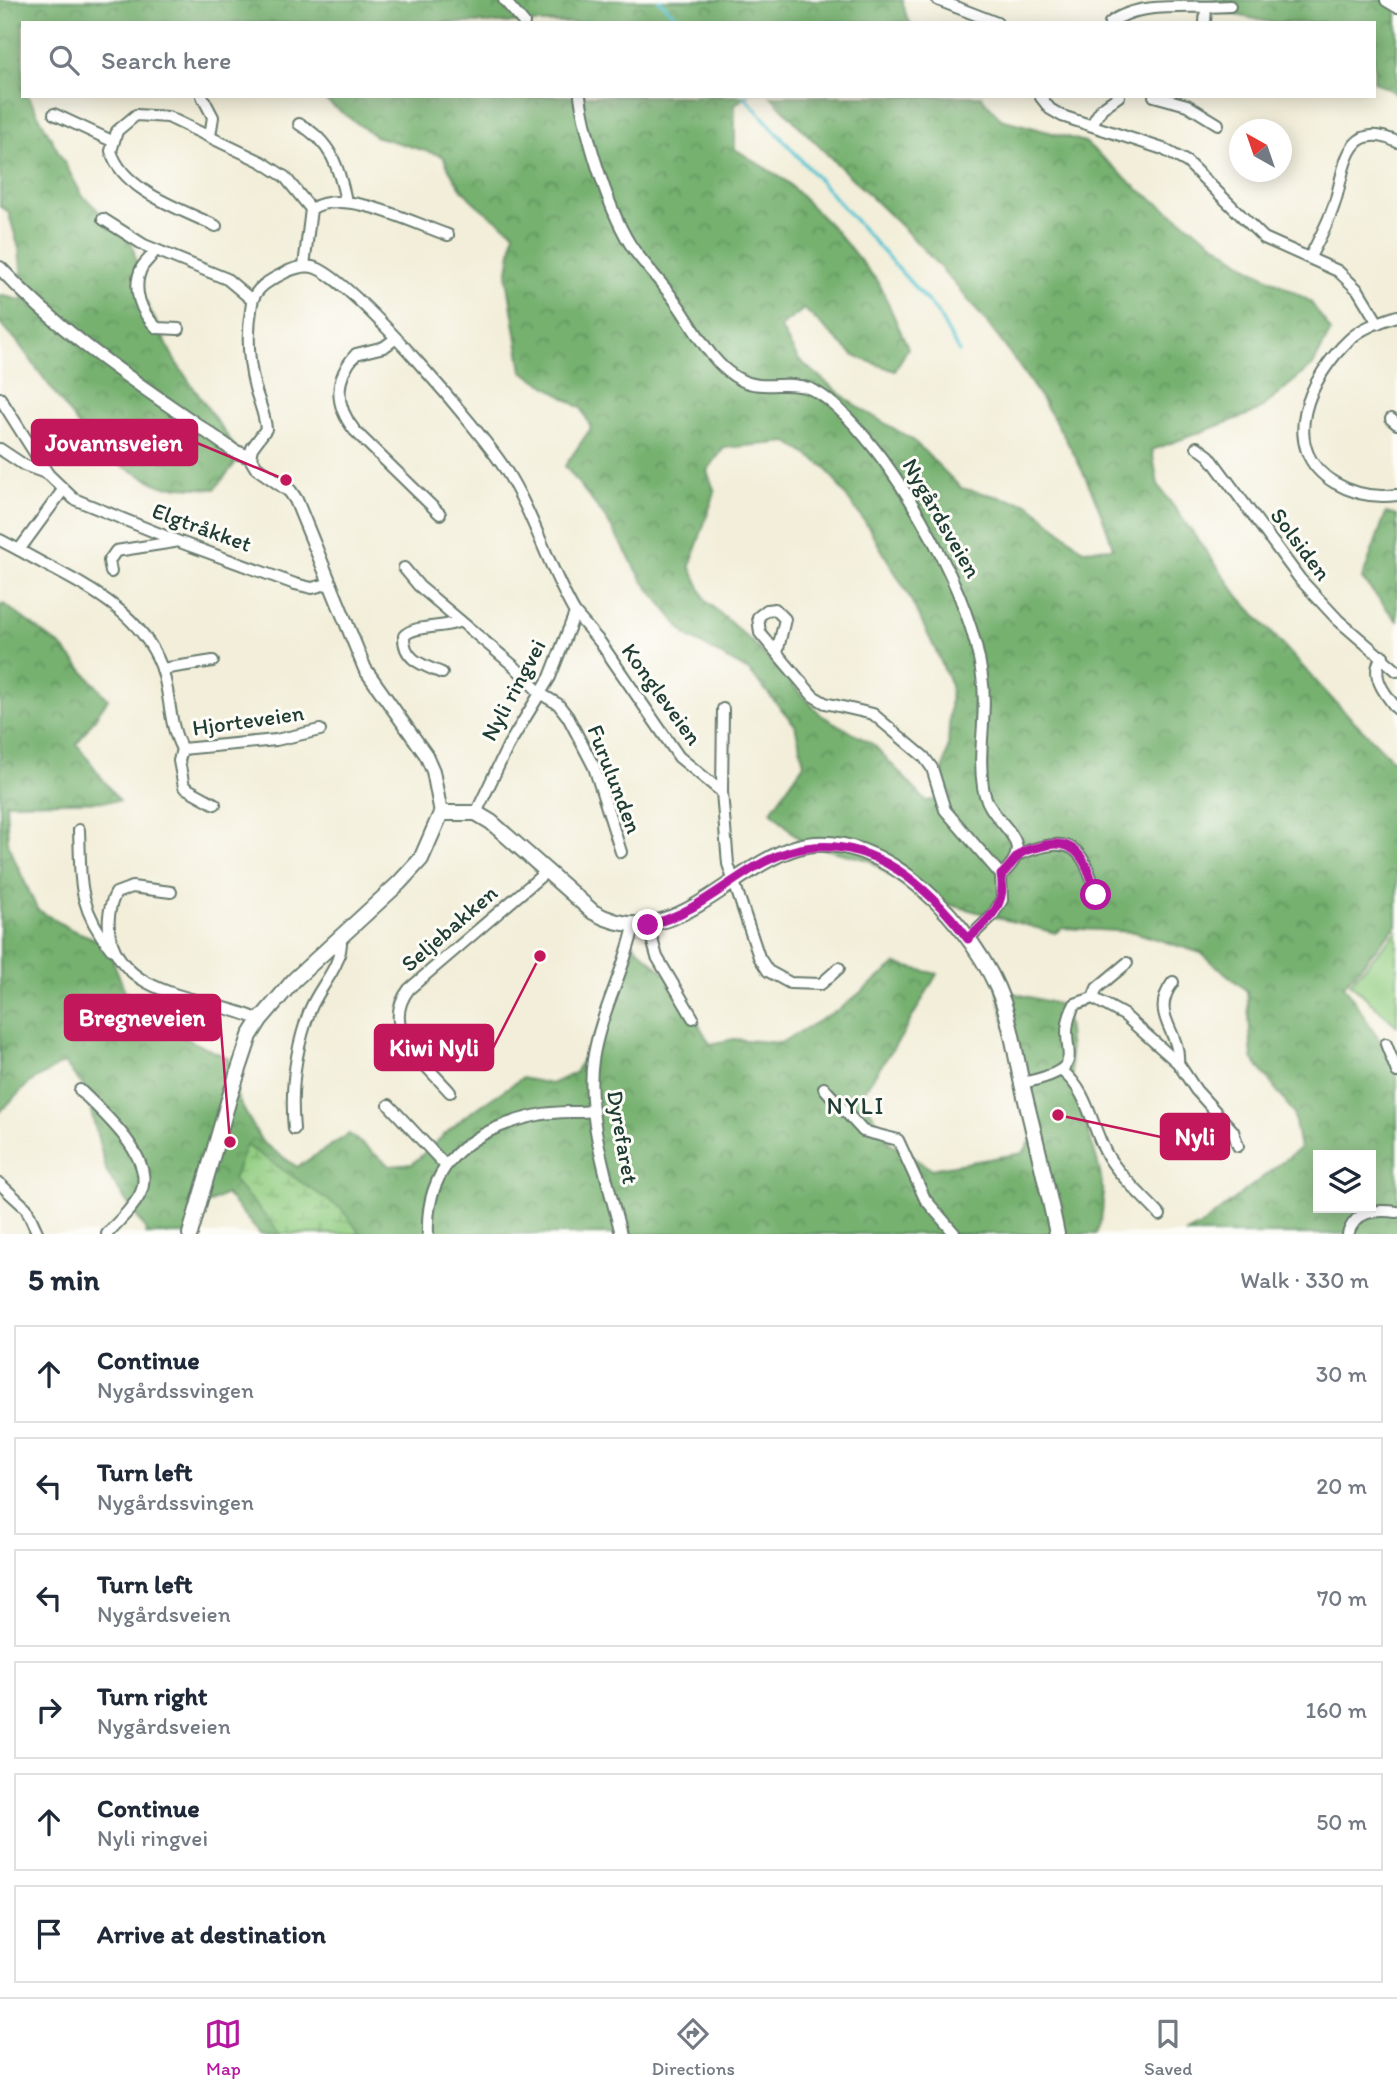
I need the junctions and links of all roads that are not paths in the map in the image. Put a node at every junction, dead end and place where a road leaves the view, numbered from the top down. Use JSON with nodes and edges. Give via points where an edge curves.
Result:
{"nodes":[{"id":1,"x":504,"y":0,"type":"edge"},
{"id":2,"x":938,"y":0,"type":"edge"},
{"id":3,"x":1387,"y":0,"type":"edge"},
{"id":4,"x":1230,"y":6,"type":"dead end"},
{"id":5,"x":1397,"y":6,"type":"edge"},
{"id":6,"x":1206,"y":8,"type":"junction"},
{"id":7,"x":522,"y":21,"type":"edge"},
{"id":8,"x":993,"y":21,"type":"edge"},
{"id":9,"x":1112,"y":21,"type":"edge"},
{"id":10,"x":1205,"y":21,"type":"edge"},
{"id":11,"x":203,"y":98,"type":"edge"},
{"id":12,"x":578,"y":98,"type":"edge"},
{"id":13,"x":1042,"y":98,"type":"edge"},
{"id":14,"x":1116,"y":98,"type":"edge"},
{"id":15,"x":1161,"y":98,"type":"edge"},
{"id":16,"x":54,"y":114,"type":"dead end"},
{"id":17,"x":299,"y":124,"type":"dead end"},
{"id":18,"x":1091,"y":124,"type":"junction"},
{"id":19,"x":1218,"y":124,"type":"dead end"},
{"id":20,"x":210,"y":136,"type":"junction"},
{"id":21,"x":112,"y":141,"type":"junction"},
{"id":22,"x":1397,"y":142,"type":"edge"},
{"id":23,"x":346,"y":201,"type":"junction"},
{"id":24,"x":312,"y":209,"type":"junction"},
{"id":25,"x":103,"y":219,"type":"dead end"},
{"id":26,"x":216,"y":226,"type":"dead end"},
{"id":27,"x":448,"y":235,"type":"dead end"},
{"id":28,"x":155,"y":250,"type":"junction"},
{"id":29,"x":1310,"y":257,"type":"junction"},
{"id":30,"x":304,"y":266,"type":"junction"},
{"id":31,"x":0,"y":268,"type":"edge"},
{"id":32,"x":252,"y":300,"type":"junction"},
{"id":33,"x":1397,"y":316,"type":"edge"},
{"id":34,"x":1378,"y":323,"type":"junction"},
{"id":35,"x":179,"y":329,"type":"dead end"},
{"id":36,"x":395,"y":339,"type":"junction"},
{"id":37,"x":0,"y":398,"type":"edge"},
{"id":38,"x":1197,"y":447,"type":"dead end"},
{"id":39,"x":0,"y":449,"type":"edge"},
{"id":40,"x":250,"y":457,"type":"junction"},
{"id":41,"x":48,"y":474,"type":"junction"},
{"id":42,"x":63,"y":490,"type":"junction"},
{"id":43,"x":1397,"y":495,"type":"edge"},
{"id":44,"x":440,"y":514,"type":"dead end"},
{"id":45,"x":0,"y":540,"type":"edge"},
{"id":46,"x":177,"y":541,"type":"junction"},
{"id":47,"x":19,"y":550,"type":"junction"},
{"id":48,"x":404,"y":568,"type":"dead end"},
{"id":49,"x":111,"y":572,"type":"dead end"},
{"id":50,"x":331,"y":583,"type":"junction"},
{"id":51,"x":575,"y":613,"type":"junction"},
{"id":52,"x":460,"y":621,"type":"junction"},
{"id":53,"x":777,"y":653,"type":"dead end"},
{"id":54,"x":1383,"y":656,"type":"junction"},
{"id":55,"x":213,"y":661,"type":"dead end"},
{"id":56,"x":162,"y":669,"type":"junction"},
{"id":57,"x":1397,"y":671,"type":"edge"},
{"id":58,"x":442,"y":673,"type":"dead end"},
{"id":59,"x":541,"y":694,"type":"junction"},
{"id":60,"x":723,"y":709,"type":"dead end"},
{"id":61,"x":1397,"y":709,"type":"edge"},
{"id":62,"x":320,"y":730,"type":"dead end"},
{"id":63,"x":182,"y":750,"type":"junction"},
{"id":64,"x":722,"y":792,"type":"junction"},
{"id":65,"x":215,"y":804,"type":"dead end"},
{"id":66,"x":441,"y":813,"type":"junction"},
{"id":67,"x":476,"y":813,"type":"junction"},
{"id":68,"x":79,"y":830,"type":"dead end"},
{"id":69,"x":621,"y":852,"type":"dead end"},
{"id":70,"x":1019,"y":854,"type":"junction"},
{"id":71,"x":547,"y":871,"type":"junction"},
{"id":72,"x":1001,"y":875,"type":"junction"},
{"id":73,"x":728,"y":886,"type":"junction"},
{"id":74,"x":171,"y":892,"type":"dead end"},
{"id":75,"x":1096,"y":895,"type":"dead end"},
{"id":76,"x":641,"y":926,"type":"junction"},
{"id":77,"x":341,"y":936,"type":"junction"},
{"id":78,"x":968,"y":939,"type":"junction"},
{"id":79,"x":115,"y":954,"type":"junction"},
{"id":80,"x":1127,"y":963,"type":"dead end"},
{"id":81,"x":839,"y":968,"type":"dead end"},
{"id":82,"x":1173,"y":982,"type":"dead end"},
{"id":83,"x":1093,"y":998,"type":"junction"},
{"id":84,"x":694,"y":1018,"type":"dead end"},
{"id":85,"x":260,"y":1020,"type":"junction"},
{"id":86,"x":1386,"y":1044,"type":"dead end"},
{"id":87,"x":1178,"y":1063,"type":"junction"},
{"id":88,"x":1062,"y":1071,"type":"junction"},
{"id":89,"x":1397,"y":1072,"type":"edge"},
{"id":90,"x":1022,"y":1083,"type":"junction"},
{"id":91,"x":824,"y":1087,"type":"dead end"},
{"id":92,"x":80,"y":1090,"type":"dead end"},
{"id":93,"x":450,"y":1092,"type":"dead end"},
{"id":94,"x":389,"y":1105,"type":"dead end"},
{"id":95,"x":593,"y":1111,"type":"junction"},
{"id":96,"x":294,"y":1129,"type":"dead end"},
{"id":97,"x":1238,"y":1146,"type":"dead end"},
{"id":98,"x":444,"y":1165,"type":"junction"},
{"id":99,"x":0,"y":1184,"type":"edge"},
{"id":100,"x":1397,"y":1212,"type":"edge"},
{"id":101,"x":1160,"y":1215,"type":"dead end"},
{"id":102,"x":38,"y":1234,"type":"edge"},
{"id":103,"x":107,"y":1234,"type":"edge"},
{"id":104,"x":190,"y":1234,"type":"edge"},
{"id":105,"x":428,"y":1234,"type":"edge"},
{"id":106,"x":621,"y":1234,"type":"edge"},
{"id":107,"x":955,"y":1234,"type":"edge"},
{"id":108,"x":1057,"y":1234,"type":"edge"},
{"id":109,"x":1348,"y":1234,"type":"edge"}],
"edges":[{"from":1,"to":7,"type":"street"},
{"from":2,"to":8,"type":"street"},
{"from":3,"to":5,"type":"street"},
{"from":4,"to":6,"type":"street"},
{"from":6,"to":9,"type":"street","via":[[1138,8]]},
{"from":6,"to":10,"type":"street"},
{"from":11,"to":20,"type":"street","via":[[212,117]]},
{"from":12,"to":70,"type":"street","name":"Nygårdsveien","via":[[589,143],[624,233],[715,358],[744,382],[807,387],[820,394],[868,440],[911,501],[965,609],[983,685],[983,788]]},
{"from":13,"to":18,"type":"street","via":[[1062,116]]},
{"from":14,"to":18,"type":"street"},
{"from":15,"to":19,"type":"street","via":[[1186,105]]},
{"from":16,"to":21,"type":"street"},
{"from":17,"to":23,"type":"street","via":[[319,136],[330,150]]},
{"from":18,"to":29,"type":"street","via":[[1188,162],[1264,238]]},
{"from":20,"to":21,"type":"street","via":[[168,117],[144,114],[126,122]]},
{"from":20,"to":24,"type":"street","via":[[285,177]]},
{"from":21,"to":26,"type":"street","via":[[114,161],[122,173]]},
{"from":22,"to":29,"type":"street","via":[[1368,138],[1344,158],[1332,211]]},
{"from":23,"to":24,"type":"street","via":[[323,201]]},
{"from":23,"to":27,"type":"street"},
{"from":24,"to":30,"type":"street"},
{"from":25,"to":28,"type":"street"},
{"from":28,"to":32,"type":"street","via":[[227,279]]},
{"from":28,"to":35,"type":"street","via":[[140,272],[139,300],[157,328]]},
{"from":29,"to":34,"type":"street","via":[[1338,271],[1358,290]]},
{"from":30,"to":32,"type":"street","via":[[263,285]]},
{"from":30,"to":36,"type":"street","via":[[328,276]]},
{"from":31,"to":40,"type":"street","via":[[49,318],[91,352],[234,451]]},
{"from":32,"to":40,"type":"street","via":[[251,366],[266,429]]},
{"from":33,"to":34,"type":"street"},
{"from":34,"to":43,"type":"street","via":[[1350,339],[1333,358],[1304,412],[1301,441],[1316,467],[1338,485],[1367,495]]},
{"from":36,"to":44,"type":"street","via":[[384,347],[356,354],[340,378],[338,400],[355,431]]},
{"from":36,"to":51,"type":"street","via":[[460,409],[504,467]]},
{"from":37,"to":41,"type":"street","name":"Elgtråkket"},
{"from":38,"to":54,"type":"street","name":"Solsiden","via":[[1209,456],[1319,601]]},
{"from":39,"to":41,"type":"street","name":"Elgtråkket"},
{"from":40,"to":50,"type":"street","via":[[296,500]]},
{"from":41,"to":42,"type":"street","name":"Elgtråkket"},
{"from":42,"to":46,"type":"street","name":"Elgtråkket","via":[[90,507]]},
{"from":42,"to":47,"type":"street"},
{"from":45,"to":47,"type":"street"},
{"from":46,"to":49,"type":"street","via":[[116,551],[109,561]]},
{"from":46,"to":50,"type":"street","name":"Elgtråkket","via":[[295,584],[312,588]]},
{"from":47,"to":56,"type":"street","name":"Hjorteveien","via":[[123,612],[153,647]]},
{"from":48,"to":52,"type":"street","name":"Furulunden"},
{"from":50,"to":66,"type":"street","via":[[365,669],[426,755]]},
{"from":51,"to":59,"type":"street","name":"Nyli ringvei"},
{"from":51,"to":64,"type":"street","name":"Kongleveien","via":[[679,757]]},
{"from":52,"to":58,"type":"street","via":[[443,628],[412,630],[404,636],[410,657]]},
{"from":52,"to":59,"type":"street","name":"Furulunden"},
{"from":53,"to":72,"type":"street","via":[[813,696],[873,714],[924,757],[945,810]]},
{"from":54,"to":57,"type":"street","name":"Solsiden"},
{"from":54,"to":61,"type":"street","via":[[1377,674],[1382,690]]},
{"from":55,"to":56,"type":"street"},
{"from":56,"to":63,"type":"street","name":"Hjorteveien"},
{"from":59,"to":67,"type":"street","name":"Nyli ringvei","via":[[508,746]]},
{"from":59,"to":69,"type":"street","name":"Furulunden","via":[[558,704],[583,745]]},
{"from":60,"to":64,"type":"street","name":"Kongleveien"},
{"from":62,"to":63,"type":"street","name":"Hjorteveien","via":[[276,740]]},
{"from":63,"to":65,"type":"street","name":"Hjorteveien","via":[[179,761],[184,787]]},
{"from":64,"to":73,"type":"street","name":"Kongleveien"},
{"from":66,"to":67,"type":"main road"},
{"from":66,"to":77,"type":"main road","via":[[421,859]]},
{"from":67,"to":71,"type":"main road","via":[[508,834]]},
{"from":68,"to":79,"type":"street","via":[[84,905]]},
{"from":70,"to":72,"type":"street"},
{"from":70,"to":75,"type":"street","via":[[1050,844],[1069,847],[1091,871]]},
{"from":71,"to":76,"type":"main road","via":[[593,912]]},
{"from":71,"to":93,"type":"street","name":"Seljebakken","via":[[410,989],[398,1006],[398,1026],[404,1037]]},
{"from":72,"to":78,"type":"street","via":[[1002,900]]},
{"from":73,"to":76,"type":"main road","via":[[677,916]]},
{"from":73,"to":78,"type":"main road","via":[[756,866],[796,848],[832,846],[864,851],[891,864],[928,893]]},
{"from":73,"to":81,"type":"street","name":"Kongleveien","via":[[768,971],[790,983],[812,986]]},
{"from":74,"to":79,"type":"street","via":[[132,887],[116,893],[109,925]]},
{"from":76,"to":84,"type":"street"},
{"from":76,"to":95,"type":"street","name":"Dyrefaret","via":[[593,1060]]},
{"from":77,"to":85,"type":"main road"},
{"from":77,"to":96,"type":"street","via":[[341,958],[310,1011],[292,1072]]},
{"from":78,"to":90,"type":"main road","via":[[1003,1002]]},
{"from":79,"to":85,"type":"street","via":[[142,983]]},
{"from":80,"to":83,"type":"street","via":[[1097,988]]},
{"from":82,"to":87,"type":"street","via":[[1162,1006]]},
{"from":83,"to":87,"type":"street","via":[[1124,1015]]},
{"from":83,"to":88,"type":"street","via":[[1075,1004],[1070,1013],[1069,1057]]},
{"from":85,"to":104,"type":"main road","via":[[250,1035]]},
{"from":86,"to":89,"type":"street"},
{"from":87,"to":97,"type":"street","via":[[1233,1131]]},
{"from":88,"to":90,"type":"street"},
{"from":88,"to":101,"type":"street","via":[[1077,1086],[1111,1160]]},
{"from":90,"to":108,"type":"main road"},
{"from":91,"to":107,"type":"street","via":[[863,1131],[898,1140],[925,1199]]},
{"from":92,"to":103,"type":"street","via":[[135,1150],[143,1172],[141,1193]]},
{"from":94,"to":98,"type":"street"},
{"from":95,"to":98,"type":"street","via":[[517,1120],[468,1143]]},
{"from":95,"to":106,"type":"street","name":"Dyrefaret"},
{"from":98,"to":105,"type":"street","via":[[430,1197]]},
{"from":99,"to":102,"type":"street","via":[[26,1209]]},
{"from":100,"to":109,"type":"street","via":[[1358,1216]]}]}
